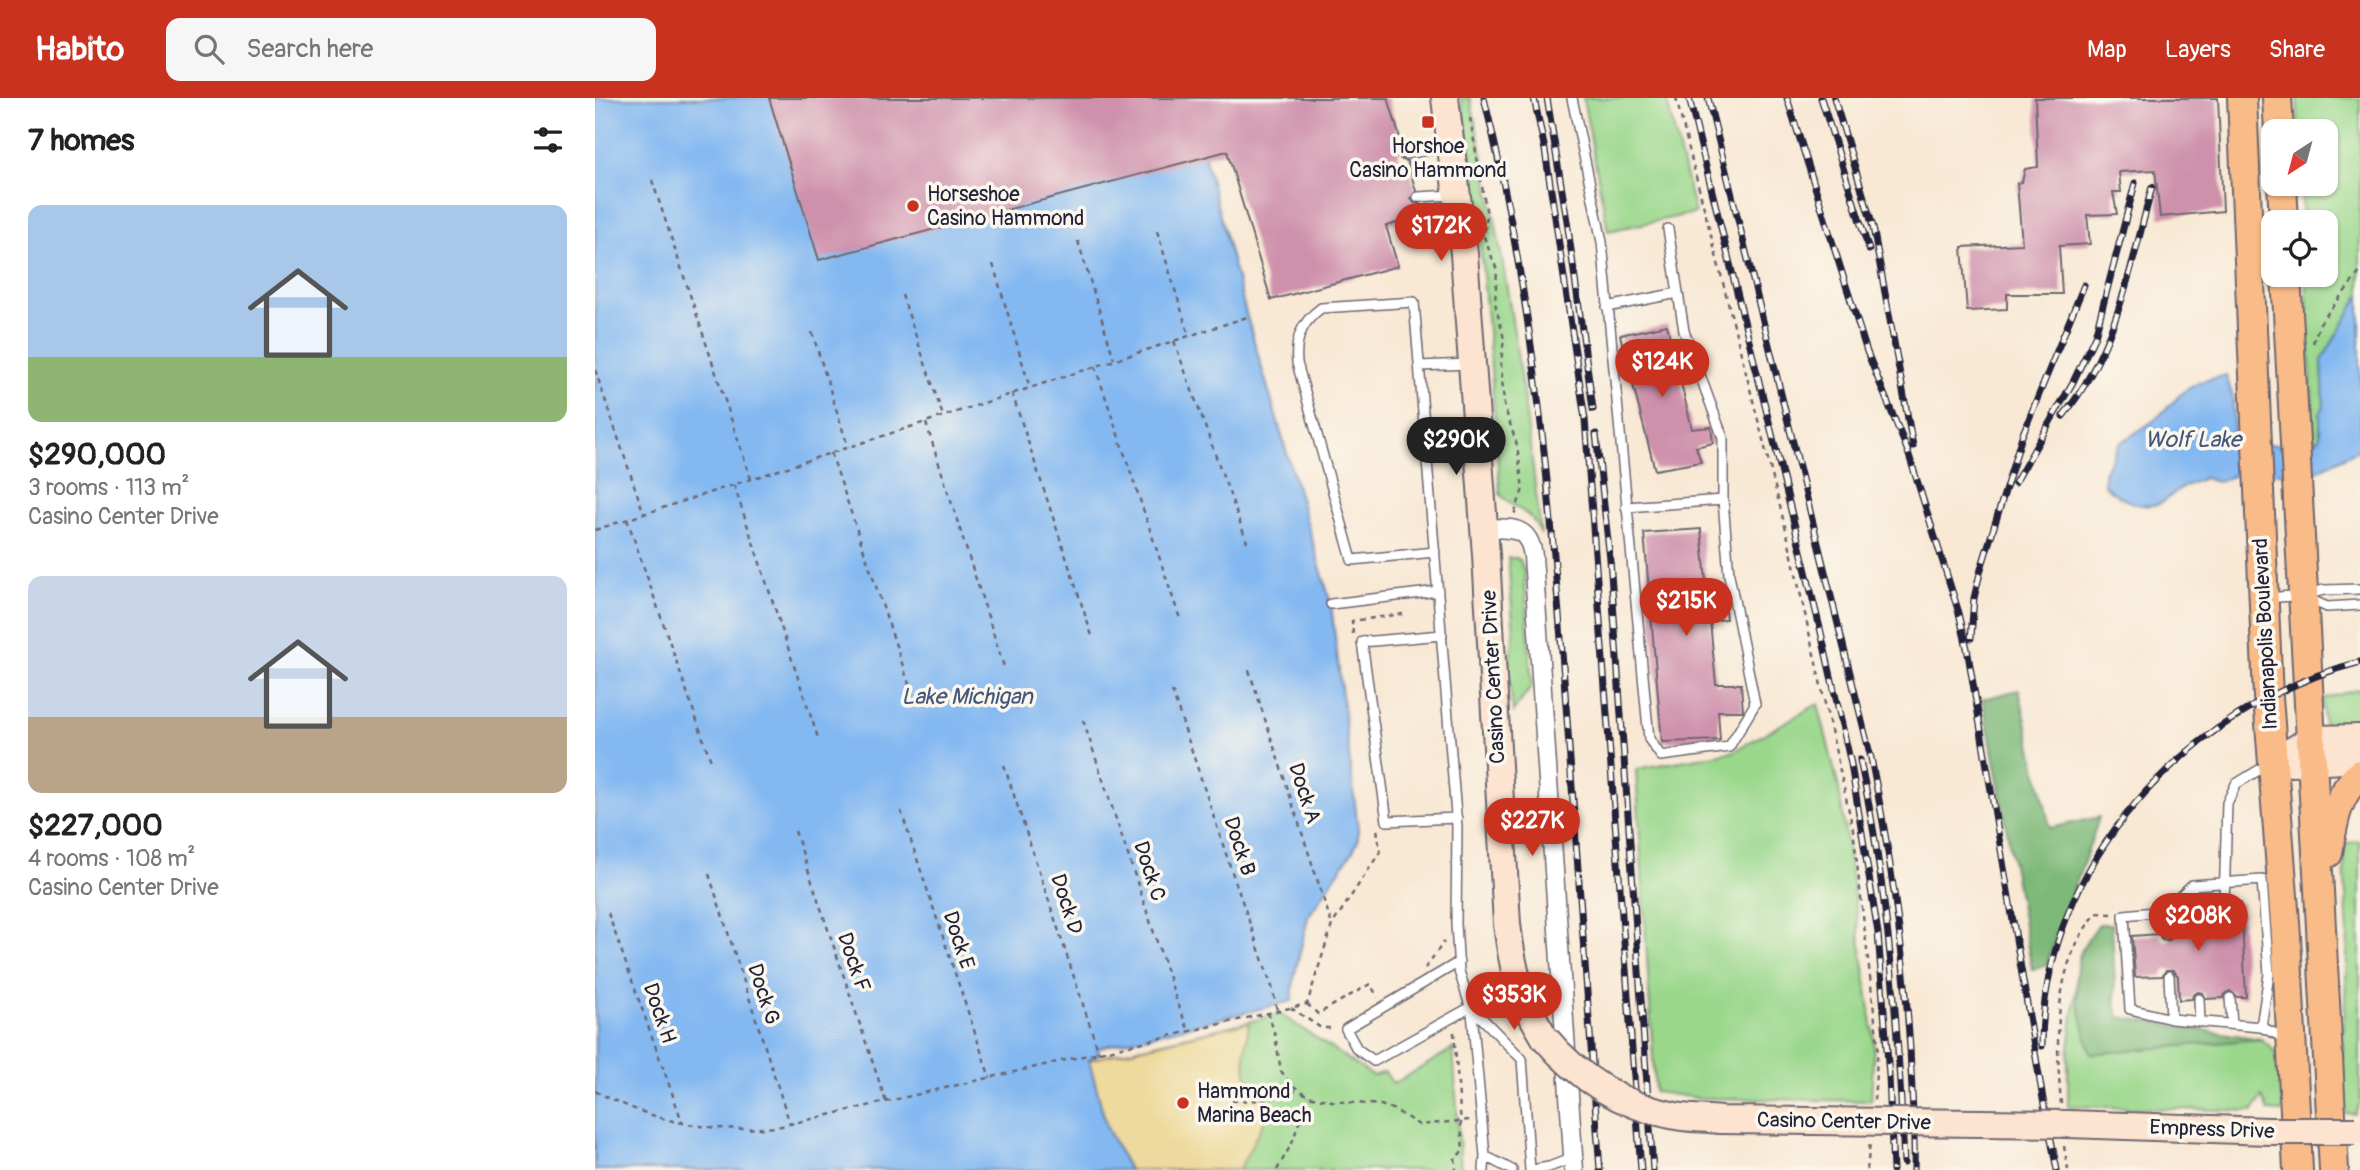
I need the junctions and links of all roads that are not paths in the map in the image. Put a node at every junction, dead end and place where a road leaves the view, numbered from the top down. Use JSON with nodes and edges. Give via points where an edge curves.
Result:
{"nodes":[{"id":1,"x":1572,"y":98,"type":"edge"},
{"id":2,"x":2242,"y":98,"type":"edge"},
{"id":3,"x":2277,"y":98,"type":"edge"},
{"id":4,"x":1456,"y":104,"type":"edge"},
{"id":5,"x":2278,"y":119,"type":"edge"},
{"id":6,"x":1452,"y":147,"type":"junction"},
{"id":7,"x":1405,"y":155,"type":"dead end"},
{"id":8,"x":1458,"y":195,"type":"junction"},
{"id":9,"x":1418,"y":197,"type":"dead end"},
{"id":10,"x":1668,"y":229,"type":"dead end"},
{"id":11,"x":2287,"y":287,"type":"edge"},
{"id":12,"x":1678,"y":293,"type":"junction"},
{"id":13,"x":1607,"y":307,"type":"junction"},
{"id":14,"x":1472,"y":363,"type":"junction"},
{"id":15,"x":1419,"y":366,"type":"junction"},
{"id":16,"x":1723,"y":500,"type":"junction"},
{"id":17,"x":1626,"y":508,"type":"junction"},
{"id":18,"x":1484,"y":528,"type":"junction"},
{"id":19,"x":1435,"y":552,"type":"junction"},
{"id":20,"x":2360,"y":589,"type":"edge"},
{"id":21,"x":1438,"y":591,"type":"junction"},
{"id":22,"x":2303,"y":595,"type":"junction"},
{"id":23,"x":2264,"y":598,"type":"junction"},
{"id":24,"x":1332,"y":604,"type":"dead end"},
{"id":25,"x":2360,"y":605,"type":"edge"},
{"id":26,"x":1442,"y":635,"type":"junction"},
{"id":27,"x":2360,"y":738,"type":"edge"},
{"id":28,"x":2311,"y":751,"type":"junction"},
{"id":29,"x":2360,"y":759,"type":"edge"},
{"id":30,"x":2272,"y":763,"type":"junction"},
{"id":31,"x":2360,"y":774,"type":"edge"},
{"id":32,"x":1457,"y":818,"type":"junction"},
{"id":33,"x":2224,"y":883,"type":"junction"},
{"id":34,"x":2192,"y":885,"type":"junction"},
{"id":35,"x":2224,"y":904,"type":"dead end"},
{"id":36,"x":2320,"y":904,"type":"junction"},
{"id":37,"x":2193,"y":905,"type":"dead end"},
{"id":38,"x":2164,"y":911,"type":"junction"},
{"id":39,"x":2166,"y":934,"type":"dead end"},
{"id":40,"x":1459,"y":962,"type":"junction"},
{"id":41,"x":2169,"y":976,"type":"dead end"},
{"id":42,"x":2230,"y":998,"type":"dead end"},
{"id":43,"x":2199,"y":999,"type":"dead end"},
{"id":44,"x":1471,"y":1007,"type":"junction"},
{"id":45,"x":2171,"y":1019,"type":"junction"},
{"id":46,"x":2200,"y":1022,"type":"junction"},
{"id":47,"x":2232,"y":1024,"type":"junction"},
{"id":48,"x":2261,"y":1027,"type":"junction"},
{"id":49,"x":2291,"y":1042,"type":"junction"},
{"id":50,"x":2064,"y":1124,"type":"joint"},
{"id":51,"x":2358,"y":1131,"type":"edge"},
{"id":52,"x":1485,"y":1156,"type":"junction"},
{"id":53,"x":1574,"y":1164,"type":"edge"},
{"id":54,"x":1484,"y":1170,"type":"edge"},
{"id":55,"x":1511,"y":1170,"type":"edge"},
{"id":56,"x":1531,"y":1170,"type":"edge"},
{"id":57,"x":2298,"y":1170,"type":"edge"},
{"id":58,"x":2333,"y":1170,"type":"edge"}],
"edges":[{"from":1,"to":13,"type":"lane","via":[[1602,242]]},
{"from":2,"to":23,"type":"main road","name":"Indianapolis Boulevard"},
{"from":3,"to":5,"type":"main road"},
{"from":4,"to":6,"type":"street","name":"Casino Center Drive"},
{"from":6,"to":7,"type":"lane"},
{"from":6,"to":8,"type":"street","name":"Casino Center Drive"},
{"from":8,"to":9,"type":"lane"},
{"from":8,"to":14,"type":"street","name":"Casino Center Drive"},
{"from":10,"to":12,"type":"lane"},
{"from":11,"to":22,"type":"main road","name":"Indianapolis Boulevard"},
{"from":12,"to":13,"type":"lane"},
{"from":12,"to":16,"type":"lane","via":[[1684,331],[1723,438]]},
{"from":13,"to":17,"type":"lane"},
{"from":14,"to":15,"type":"lane"},
{"from":14,"to":18,"type":"street","name":"Casino Center Drive"},
{"from":15,"to":19,"type":"lane"},
{"from":15,"to":19,"type":"lane","via":[[1414,302],[1321,308],[1297,340],[1300,381],[1352,560]]},
{"from":16,"to":17,"type":"lane"},
{"from":16,"to":17,"type":"lane","via":[[1729,575],[1755,704],[1730,747],[1661,756],[1649,739]]},
{"from":18,"to":50,"type":"street","name":"Casino Center Drive","bridge":true,"via":[[1513,971],[1545,1038],[1562,1058],[1620,1099],[1671,1115],[1719,1120]]},
{"from":18,"to":53,"type":"street","via":[[1517,529],[1529,539],[1534,556]]},
{"from":19,"to":21,"type":"lane"},
{"from":20,"to":22,"type":"lane"},
{"from":21,"to":24,"type":"lane"},
{"from":21,"to":26,"type":"lane"},
{"from":22,"to":23,"type":"lane"},
{"from":22,"to":25,"type":"lane","via":[[2327,607]]},
{"from":22,"to":28,"type":"main road","name":"Indianapolis Boulevard"},
{"from":23,"to":30,"type":"main road","name":"Indianapolis Boulevard"},
{"from":26,"to":32,"type":"lane"},
{"from":26,"to":32,"type":"lane","via":[[1362,642],[1387,821]]},
{"from":27,"to":28,"type":"street"},
{"from":28,"to":29,"type":"street"},
{"from":28,"to":30,"type":"street"},
{"from":28,"to":36,"type":"main road","name":"Indianapolis Boulevard"},
{"from":30,"to":33,"type":"lane","via":[[2236,784],[2227,803]]},
{"from":30,"to":49,"type":"main road","name":"Indianapolis Boulevard"},
{"from":31,"to":36,"type":"main road","via":[[2342,796],[2335,815]]},
{"from":32,"to":40,"type":"lane"},
{"from":33,"to":34,"type":"lane"},
{"from":33,"to":35,"type":"lane"},
{"from":33,"to":48,"type":"lane","via":[[2262,880],[2269,974]]},
{"from":34,"to":37,"type":"lane"},
{"from":34,"to":38,"type":"lane"},
{"from":36,"to":58,"type":"main road","name":"Indianapolis Boulevard"},
{"from":38,"to":39,"type":"lane"},
{"from":38,"to":45,"type":"lane","via":[[2125,915],[2130,1009]]},
{"from":40,"to":44,"type":"lane"},
{"from":40,"to":44,"type":"lane","via":[[1346,1029],[1357,1049],[1374,1061]]},
{"from":41,"to":45,"type":"lane"},
{"from":42,"to":47,"type":"lane"},
{"from":43,"to":46,"type":"lane"},
{"from":44,"to":52,"type":"lane"},
{"from":44,"to":56,"type":"lane","via":[[1522,1059]]},
{"from":45,"to":46,"type":"lane"},
{"from":46,"to":47,"type":"lane"},
{"from":47,"to":48,"type":"lane"},
{"from":48,"to":49,"type":"lane"},
{"from":49,"to":57,"type":"main road","name":"Indianapolis Boulevard"},
{"from":50,"to":51,"type":"street","name":"Empress Drive","bridge":true},
{"from":52,"to":54,"type":"lane"},
{"from":52,"to":55,"type":"lane"},
{"from":53,"to":56,"type":"lane"}]}
